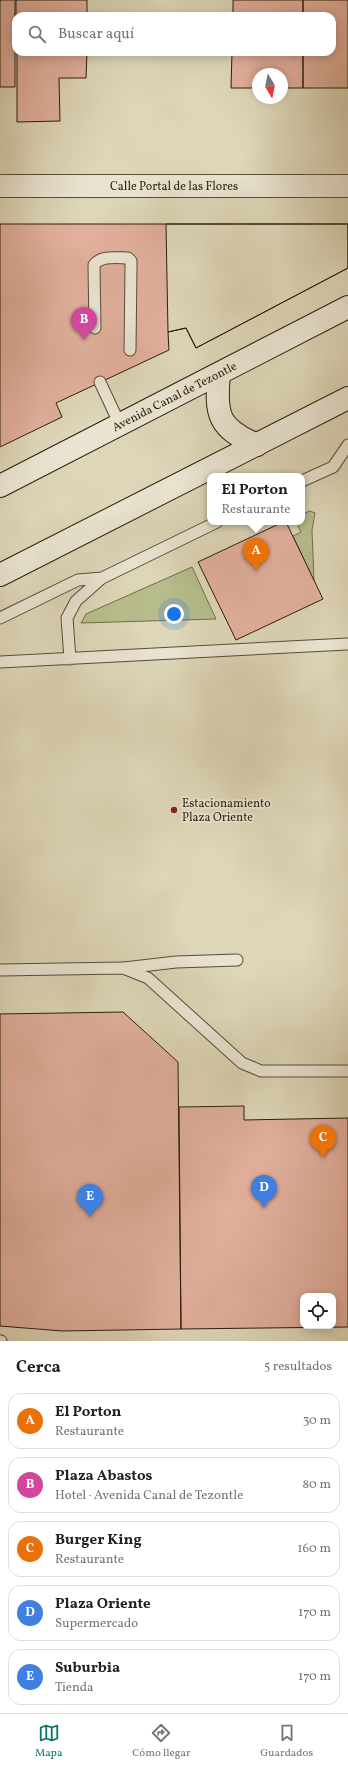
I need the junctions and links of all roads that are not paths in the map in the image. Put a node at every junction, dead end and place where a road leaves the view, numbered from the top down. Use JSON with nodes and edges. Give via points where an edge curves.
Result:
{"nodes":[{"id":1,"x":0,"y":186,"type":"edge"},
{"id":2,"x":348,"y":186,"type":"edge"},
{"id":3,"x":348,"y":307,"type":"edge"},
{"id":4,"x":95,"y":328,"type":"dead end"},
{"id":5,"x":130,"y":350,"type":"dead end"},
{"id":6,"x":219,"y":374,"type":"junction"},
{"id":7,"x":100,"y":382,"type":"dead end"},
{"id":8,"x":348,"y":398,"type":"edge"},
{"id":9,"x":120,"y":425,"type":"junction"},
{"id":10,"x":257,"y":445,"type":"junction"},
{"id":11,"x":348,"y":445,"type":"edge"},
{"id":12,"x":305,"y":480,"type":"edge"},
{"id":13,"x":0,"y":486,"type":"edge"},
{"id":14,"x":212,"y":525,"type":"edge"},
{"id":15,"x":0,"y":575,"type":"edge"},
{"id":16,"x":102,"y":578,"type":"junction"},
{"id":17,"x":0,"y":618,"type":"edge"},
{"id":18,"x":348,"y":644,"type":"edge"},
{"id":19,"x":70,"y":659,"type":"junction"},
{"id":20,"x":0,"y":662,"type":"edge"},
{"id":21,"x":237,"y":960,"type":"dead end"},
{"id":22,"x":123,"y":968,"type":"junction"},
{"id":23,"x":0,"y":970,"type":"edge"},
{"id":24,"x":348,"y":1072,"type":"edge"}],
"edges":[{"from":1,"to":2,"type":"main road","name":"Calle Portal de las Flores"},
{"from":3,"to":6,"type":"main road","name":"Avenida Canal de Tezontle"},
{"from":4,"to":5,"type":"lane","via":[[94,265],[103,258],[128,258],[132,267]]},
{"from":6,"to":9,"type":"main road","name":"Avenida Canal de Tezontle"},
{"from":6,"to":10,"type":"main road","via":[[216,399],[221,418],[229,430]]},
{"from":7,"to":9,"type":"lane"},
{"from":8,"to":10,"type":"main road"},
{"from":9,"to":13,"type":"main road","name":"Avenida Canal de Tezontle"},
{"from":10,"to":15,"type":"main road"},
{"from":11,"to":12,"type":"lane","via":[[333,466]]},
{"from":14,"to":16,"type":"lane"},
{"from":16,"to":17,"type":"lane","via":[[78,580]]},
{"from":16,"to":19,"type":"lane","via":[[76,601],[68,618]]},
{"from":18,"to":19,"type":"lane"},
{"from":19,"to":20,"type":"lane"},
{"from":21,"to":22,"type":"lane","via":[[176,962]]},
{"from":22,"to":23,"type":"lane"},
{"from":22,"to":24,"type":"lane","via":[[148,978],[242,1063],[261,1071]]}]}
